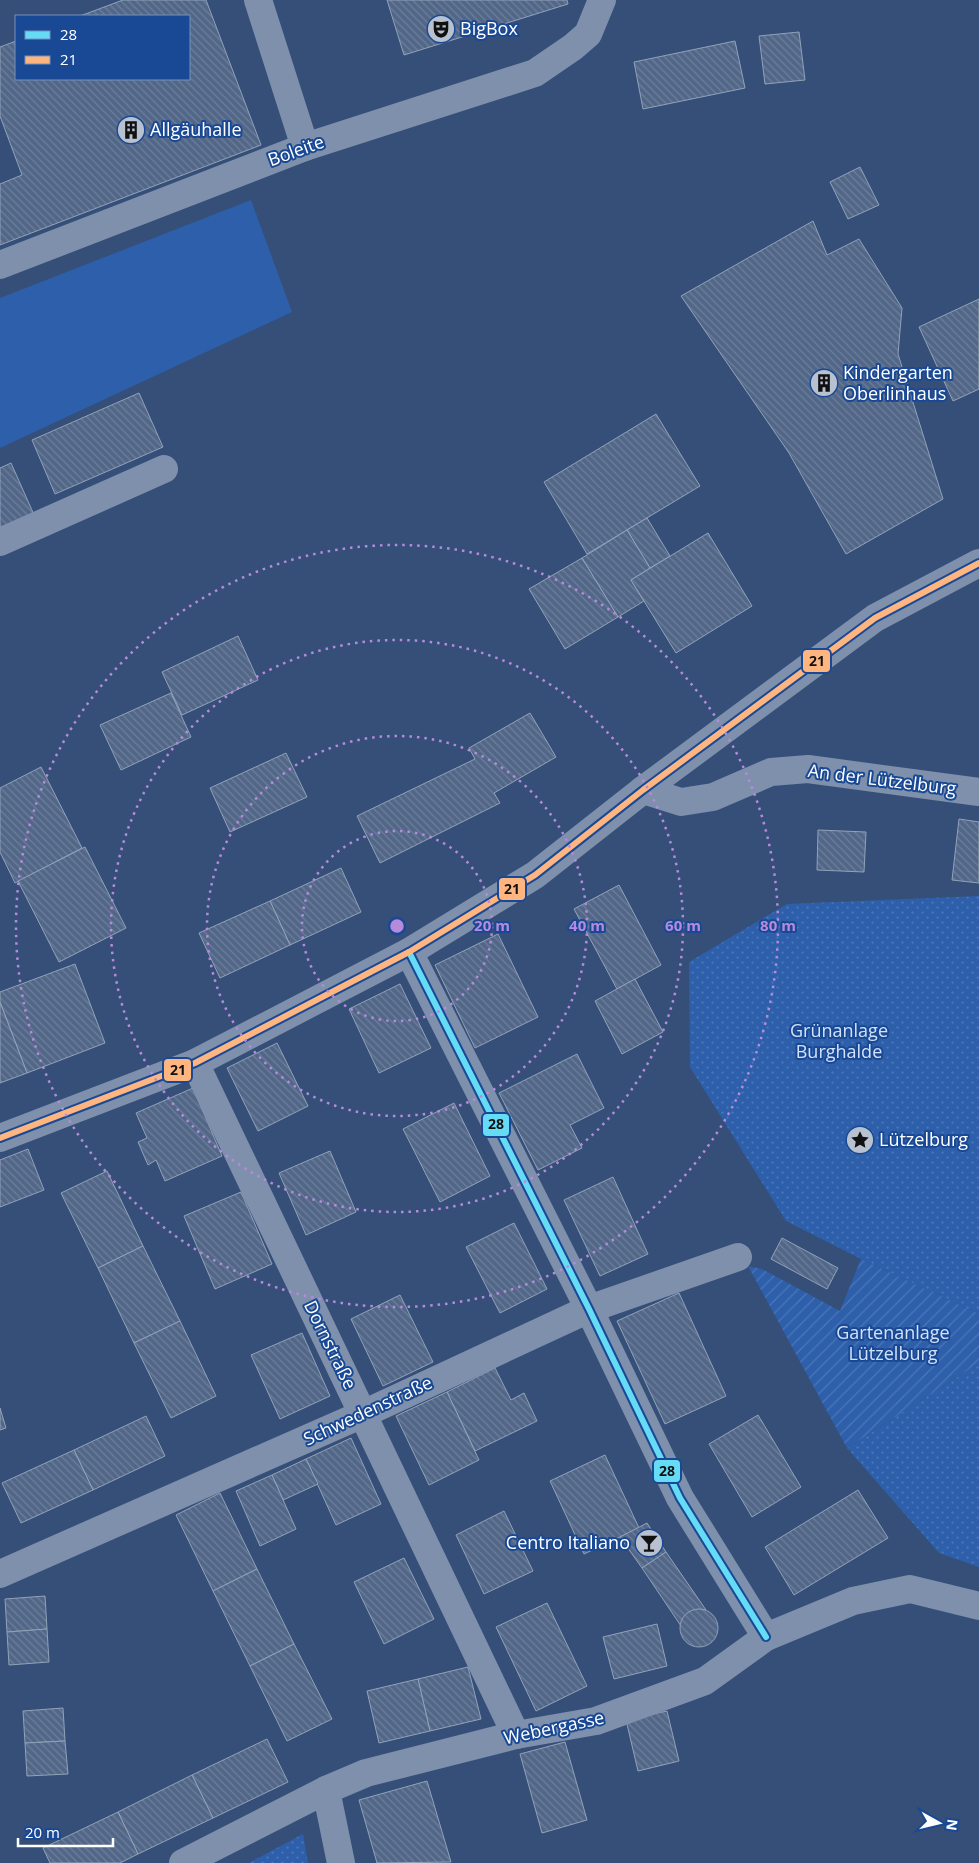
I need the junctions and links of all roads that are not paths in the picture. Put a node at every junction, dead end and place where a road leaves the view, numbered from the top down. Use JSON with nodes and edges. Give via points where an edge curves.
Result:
{"nodes":[{"id":1,"x":258,"y":0,"type":"edge"},
{"id":2,"x":602,"y":0,"type":"edge"},
{"id":3,"x":305,"y":147,"type":"junction"},
{"id":4,"x":0,"y":265,"type":"edge"},
{"id":5,"x":164,"y":469,"type":"dead end"},
{"id":6,"x":0,"y":542,"type":"edge"},
{"id":7,"x":979,"y":564,"type":"edge"},
{"id":8,"x":643,"y":790,"type":"junction"},
{"id":9,"x":979,"y":792,"type":"edge"},
{"id":10,"x":408,"y":952,"type":"junction"},
{"id":11,"x":195,"y":1063,"type":"junction"},
{"id":12,"x":0,"y":1138,"type":"edge"},
{"id":13,"x":738,"y":1257,"type":"dead end"},
{"id":14,"x":589,"y":1308,"type":"junction"},
{"id":15,"x":363,"y":1414,"type":"junction"},
{"id":16,"x":0,"y":1574,"type":"edge"},
{"id":17,"x":979,"y":1606,"type":"edge"},
{"id":18,"x":766,"y":1637,"type":"junction"},
{"id":19,"x":516,"y":1735,"type":"junction"},
{"id":20,"x":326,"y":1790,"type":"junction"},
{"id":21,"x":183,"y":1863,"type":"edge"},
{"id":22,"x":341,"y":1863,"type":"edge"}],
"edges":[{"from":1,"to":3,"type":"street"},
{"from":2,"to":3,"type":"street","name":"Boleite","via":[[588,34],[535,73]]},
{"from":3,"to":4,"type":"street","name":"Boleite"},
{"from":5,"to":6,"type":"street"},
{"from":7,"to":8,"type":"street","via":[[875,618]]},
{"from":8,"to":9,"type":"street","name":"An der Lützelburg","via":[[681,802],[714,798],[772,772],[808,769]]},
{"from":8,"to":10,"type":"street","via":[[535,875]]},
{"from":10,"to":11,"type":"street"},
{"from":10,"to":14,"type":"street"},
{"from":11,"to":12,"type":"street"},
{"from":11,"to":15,"type":"street","name":"Dornstraße"},
{"from":13,"to":14,"type":"street","name":"Schwedenstraße"},
{"from":14,"to":15,"type":"street","name":"Schwedenstraße"},
{"from":14,"to":18,"type":"street","via":[[680,1498]]},
{"from":15,"to":16,"type":"street","name":"Schwedenstraße"},
{"from":15,"to":19,"type":"street","name":"Dornstraße"},
{"from":17,"to":18,"type":"street","name":"Webergasse","via":[[910,1589],[853,1601]]},
{"from":18,"to":19,"type":"street","name":"Webergasse","via":[[705,1681],[596,1721]]},
{"from":19,"to":20,"type":"street","name":"Webergasse","via":[[366,1773]]},
{"from":20,"to":21,"type":"street","name":"Webergasse"},
{"from":20,"to":22,"type":"street"}]}
